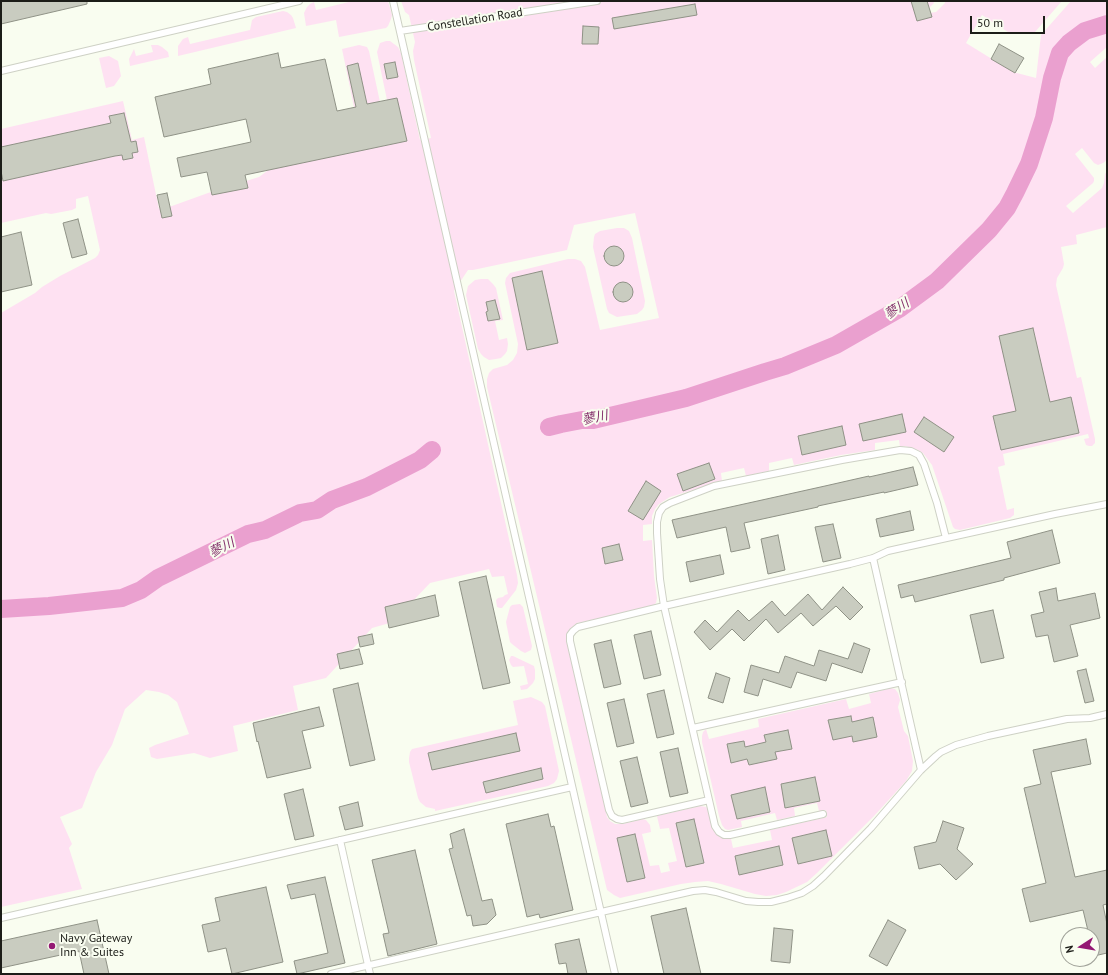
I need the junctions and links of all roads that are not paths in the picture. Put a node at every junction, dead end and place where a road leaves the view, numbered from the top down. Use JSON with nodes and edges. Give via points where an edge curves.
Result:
{"nodes":[{"id":1,"x":299,"y":1,"type":"edge"},
{"id":2,"x":393,"y":1,"type":"edge"},
{"id":3,"x":597,"y":1,"type":"edge"},
{"id":4,"x":400,"y":32,"type":"junction"},
{"id":5,"x":1,"y":71,"type":"edge"},
{"id":6,"x":1107,"y":504,"type":"edge"},
{"id":7,"x":946,"y":538,"type":"junction"},
{"id":8,"x":873,"y":558,"type":"junction"},
{"id":9,"x":664,"y":606,"type":"junction"},
{"id":10,"x":902,"y":682,"type":"junction"},
{"id":11,"x":1107,"y":714,"type":"edge"},
{"id":12,"x":693,"y":728,"type":"junction"},
{"id":13,"x":921,"y":770,"type":"junction"},
{"id":14,"x":572,"y":787,"type":"junction"},
{"id":15,"x":709,"y":800,"type":"junction"},
{"id":16,"x":823,"y":814,"type":"dead end"},
{"id":17,"x":340,"y":840,"type":"junction"},
{"id":18,"x":601,"y":912,"type":"junction"},
{"id":19,"x":1,"y":918,"type":"edge"},
{"id":20,"x":368,"y":966,"type":"junction"},
{"id":21,"x":331,"y":974,"type":"edge"},
{"id":22,"x":370,"y":974,"type":"edge"},
{"id":23,"x":615,"y":974,"type":"edge"}],
"edges":[{"from":1,"to":5,"type":"lane"},
{"from":2,"to":4,"type":"lane"},
{"from":3,"to":4,"type":"lane","name":"Constellation Road"},
{"from":4,"to":14,"type":"lane"},
{"from":6,"to":7,"type":"lane"},
{"from":7,"to":8,"type":"lane","via":[[888,551]]},
{"from":7,"to":9,"type":"lane","via":[[924,464],[919,455],[911,451],[900,450],[842,460],[714,486],[670,503],[659,513],[657,533]]},
{"from":8,"to":9,"type":"lane"},
{"from":8,"to":10,"type":"lane"},
{"from":9,"to":12,"type":"lane"},
{"from":9,"to":15,"type":"lane","via":[[578,627],[570,635],[607,802],[612,816],[622,820]]},
{"from":10,"to":12,"type":"lane"},
{"from":10,"to":13,"type":"lane"},
{"from":11,"to":13,"type":"lane","via":[[1067,719],[956,745],[936,756]]},
{"from":12,"to":15,"type":"lane"},
{"from":13,"to":18,"type":"lane","via":[[871,828],[824,876],[802,893],[771,902],[758,902],[705,890],[694,891]]},
{"from":14,"to":17,"type":"lane"},
{"from":14,"to":18,"type":"lane"},
{"from":15,"to":16,"type":"lane","via":[[715,826],[724,835]]},
{"from":17,"to":19,"type":"lane"},
{"from":17,"to":20,"type":"lane"},
{"from":18,"to":20,"type":"lane"},
{"from":18,"to":23,"type":"lane"},
{"from":20,"to":21,"type":"lane"},
{"from":20,"to":22,"type":"lane"}]}
